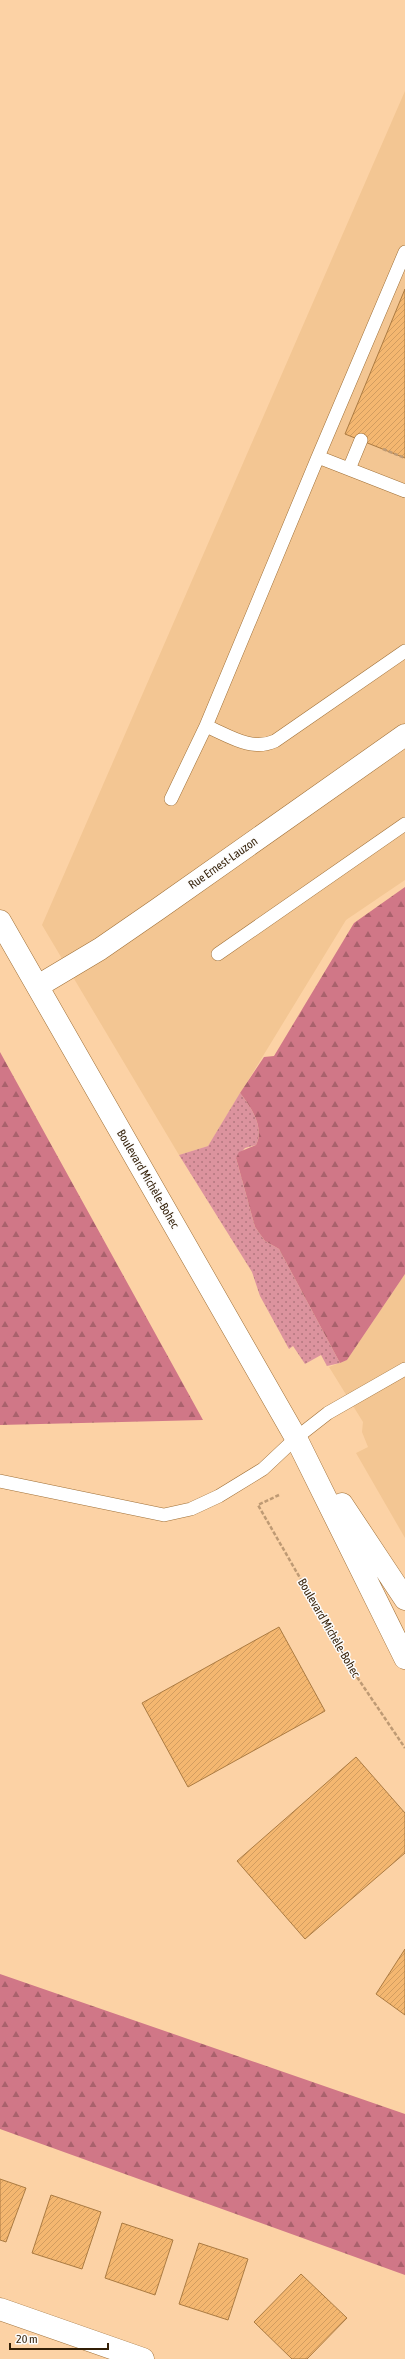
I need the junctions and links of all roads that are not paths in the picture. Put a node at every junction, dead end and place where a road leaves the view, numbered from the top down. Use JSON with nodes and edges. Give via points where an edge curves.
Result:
{"nodes":[{"id":1,"x":405,"y":252,"type":"edge"},
{"id":2,"x":361,"y":440,"type":"dead end"},
{"id":3,"x":318,"y":457,"type":"junction"},
{"id":4,"x":349,"y":469,"type":"junction"},
{"id":5,"x":405,"y":491,"type":"edge"},
{"id":6,"x":405,"y":651,"type":"edge"},
{"id":7,"x":206,"y":726,"type":"junction"},
{"id":8,"x":405,"y":735,"type":"edge"},
{"id":9,"x":172,"y":799,"type":"dead end"},
{"id":10,"x":405,"y":824,"type":"edge"},
{"id":11,"x":0,"y":921,"type":"edge"},
{"id":12,"x":218,"y":954,"type":"dead end"},
{"id":13,"x":38,"y":986,"type":"junction"},
{"id":14,"x":405,"y":1369,"type":"edge"},
{"id":15,"x":296,"y":1438,"type":"junction"},
{"id":16,"x":0,"y":1481,"type":"edge"},
{"id":17,"x":405,"y":1599,"type":"edge"},
{"id":18,"x":405,"y":1658,"type":"edge"},
{"id":19,"x":0,"y":2309,"type":"edge"},
{"id":20,"x":143,"y":2359,"type":"edge"}],
"edges":[{"from":1,"to":3,"type":"lane"},
{"from":2,"to":4,"type":"lane"},
{"from":3,"to":4,"type":"lane"},
{"from":3,"to":7,"type":"lane"},
{"from":4,"to":5,"type":"lane"},
{"from":6,"to":7,"type":"lane","via":[[265,746],[243,742]]},
{"from":7,"to":9,"type":"lane"},
{"from":8,"to":13,"type":"street","name":"Rue Ernest-Lauzon","via":[[100,949]]},
{"from":10,"to":12,"type":"lane"},
{"from":11,"to":13,"type":"street","name":"Boulevard Michèle-Bohec"},
{"from":13,"to":15,"type":"street","name":"Boulevard Michèle-Bohec"},
{"from":14,"to":15,"type":"lane","via":[[328,1413]]},
{"from":15,"to":16,"type":"lane","via":[[263,1469],[219,1496],[191,1509],[164,1515]]},
{"from":15,"to":17,"type":"street","name":"Boulevard Michèle-Bohec"},
{"from":15,"to":18,"type":"street","name":"Boulevard Michèle-Bohec"},
{"from":19,"to":20,"type":"street"}]}
